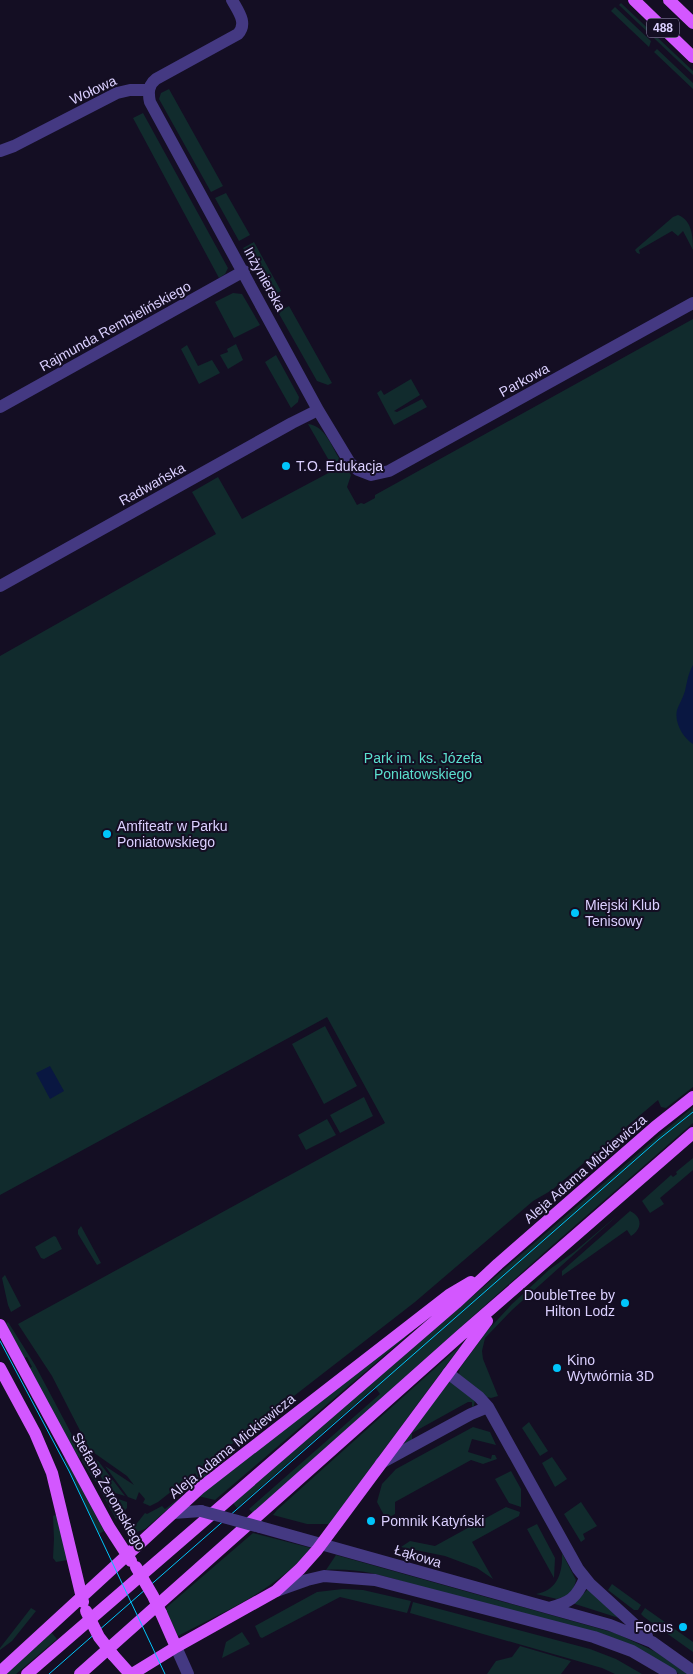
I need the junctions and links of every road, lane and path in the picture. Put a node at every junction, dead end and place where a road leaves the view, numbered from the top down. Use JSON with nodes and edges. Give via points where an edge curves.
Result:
{"nodes":[{"id":1,"x":232,"y":0,"type":"edge"},
{"id":2,"x":634,"y":0,"type":"edge"},
{"id":3,"x":669,"y":0,"type":"edge"},
{"id":4,"x":693,"y":23,"type":"edge"},
{"id":5,"x":693,"y":56,"type":"edge"},
{"id":6,"x":149,"y":90,"type":"junction"},
{"id":7,"x":0,"y":151,"type":"edge"},
{"id":8,"x":244,"y":271,"type":"junction"},
{"id":9,"x":693,"y":303,"type":"edge"},
{"id":10,"x":0,"y":407,"type":"edge"},
{"id":11,"x":318,"y":410,"type":"junction"},
{"id":12,"x":366,"y":474,"type":"joint"},
{"id":13,"x":0,"y":586,"type":"edge"},
{"id":14,"x":693,"y":1097,"type":"edge"},
{"id":15,"x":693,"y":1133,"type":"edge"},
{"id":16,"x":498,"y":1264,"type":"junction"},
{"id":17,"x":517,"y":1287,"type":"junction"},
{"id":18,"x":0,"y":1325,"type":"edge"},
{"id":19,"x":0,"y":1368,"type":"edge"},
{"id":20,"x":448,"y":1373,"type":"junction"},
{"id":21,"x":488,"y":1407,"type":"junction"},
{"id":22,"x":381,"y":1463,"type":"junction"},
{"id":23,"x":172,"y":1513,"type":"junction"},
{"id":24,"x":148,"y":1536,"type":"junction"},
{"id":25,"x":119,"y":1542,"type":"junction"},
{"id":26,"x":321,"y":1544,"type":"junction"},
{"id":27,"x":128,"y":1556,"type":"junction"},
{"id":28,"x":585,"y":1578,"type":"junction"},
{"id":29,"x":276,"y":1591,"type":"junction"},
{"id":30,"x":82,"y":1596,"type":"junction"},
{"id":31,"x":547,"y":1608,"type":"junction"},
{"id":32,"x":652,"y":1642,"type":"junction"},
{"id":33,"x":176,"y":1647,"type":"junction"},
{"id":34,"x":693,"y":1671,"type":"edge"},
{"id":35,"x":0,"y":1672,"type":"edge"},
{"id":36,"x":27,"y":1674,"type":"edge"},
{"id":37,"x":80,"y":1674,"type":"edge"},
{"id":38,"x":131,"y":1674,"type":"edge"},
{"id":39,"x":188,"y":1674,"type":"edge"},
{"id":40,"x":671,"y":1674,"type":"edge"}],
"edges":[{"from":1,"to":6,"type":"street","via":[[244,26],[238,34],[156,79]]},
{"from":2,"to":5,"type":"main road","number":"488"},
{"from":3,"to":4,"type":"main road","number":"488"},
{"from":6,"to":7,"type":"street","name":"Wołowa","via":[[117,93]]},
{"from":6,"to":8,"type":"street","name":"Inżynierska","via":[[150,102]]},
{"from":8,"to":10,"type":"street","name":"Rajmunda Rembielińskiego"},
{"from":8,"to":11,"type":"street","name":"Inżynierska"},
{"from":9,"to":12,"type":"street","name":"Parkowa","via":[[389,471]]},
{"from":11,"to":12,"type":"street","name":"Inżynierska","via":[[350,463]]},
{"from":11,"to":13,"type":"street","name":"Radwańska"},
{"from":14,"to":16,"type":"main road","name":"Aleja Adama Mickiewicza"},
{"from":15,"to":17,"type":"main road"},
{"from":16,"to":23,"type":"main road","name":"Aleja Adama Mickiewicza","via":[[442,1301]]},
{"from":16,"to":36,"type":"main road","name":"Aleja Adama Mickiewicza"},
{"from":17,"to":20,"type":"main road"},
{"from":17,"to":37,"type":"main road"},
{"from":18,"to":25,"type":"main road","name":"Stefana Żeromskiego"},
{"from":19,"to":30,"type":"main road","via":[[35,1433],[52,1473]]},
{"from":20,"to":21,"type":"street","name":"Łąkowa"},
{"from":20,"to":22,"type":"main road"},
{"from":21,"to":22,"type":"street"},
{"from":21,"to":28,"type":"street","name":"Łąkowa"},
{"from":22,"to":26,"type":"main road"},
{"from":23,"to":24,"type":"main road","name":"Aleja Adama Mickiewicza"},
{"from":23,"to":26,"type":"street","name":"Łąkowa","bridge":true,"via":[[201,1512]]},
{"from":24,"to":25,"type":"main road"},
{"from":24,"to":27,"type":"main road","name":"Aleja Adama Mickiewicza"},
{"from":25,"to":27,"type":"main road","name":"Stefana Żeromskiego"},
{"from":26,"to":29,"type":"main road"},
{"from":26,"to":31,"type":"street","name":"Łąkowa"},
{"from":27,"to":30,"type":"main road","name":"Aleja Adama Mickiewicza"},
{"from":27,"to":33,"type":"main road","name":"Stefana Żeromskiego","bridge":true,"via":[[162,1613]]},
{"from":28,"to":31,"type":"street","via":[[573,1598]]},
{"from":28,"to":32,"type":"street","name":"Łąkowa"},
{"from":29,"to":33,"type":"main road"},
{"from":29,"to":40,"type":"street","via":[[324,1576],[375,1580],[594,1636],[632,1651]]},
{"from":30,"to":35,"type":"main road","name":"Aleja Adama Mickiewicza"},
{"from":30,"to":38,"type":"main road","bridge":true,"via":[[99,1637]]},
{"from":31,"to":32,"type":"street","name":"Łąkowa","via":[[610,1625]]},
{"from":32,"to":34,"type":"street","name":"Łąkowa"},
{"from":33,"to":38,"type":"main road"},
{"from":33,"to":39,"type":"street","name":"Stefana Żeromskiego"}]}
